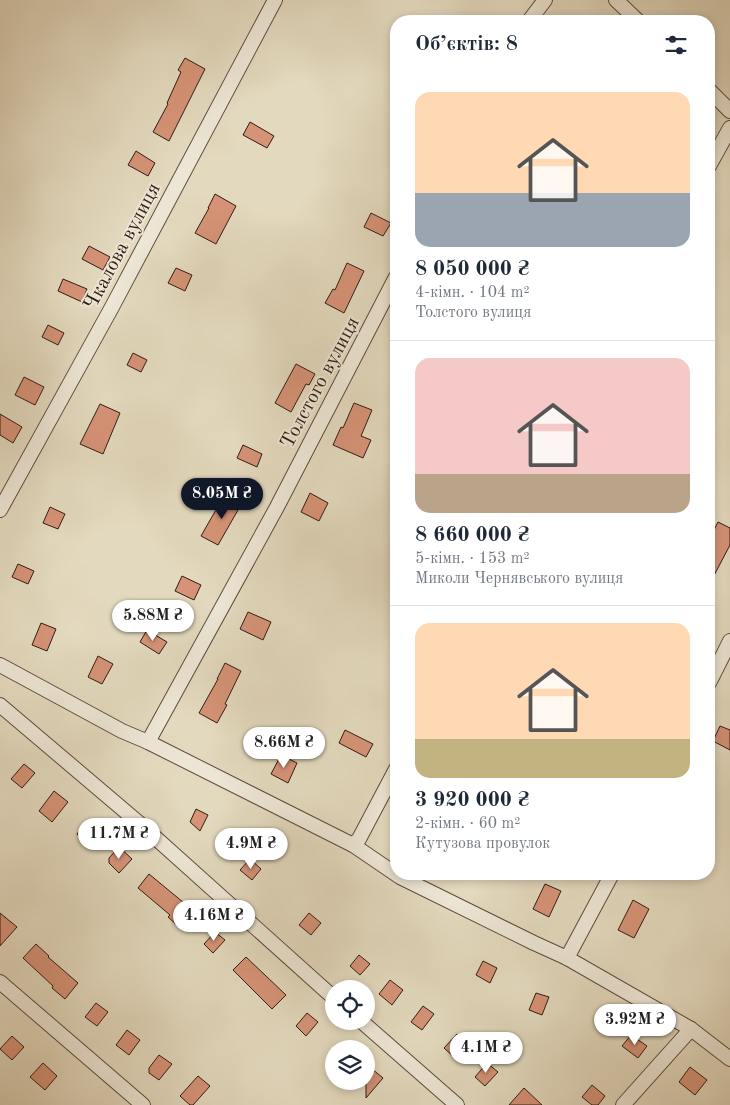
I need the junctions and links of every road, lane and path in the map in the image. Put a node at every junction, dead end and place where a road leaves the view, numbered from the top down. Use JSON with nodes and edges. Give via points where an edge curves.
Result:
{"nodes":[{"id":1,"x":275,"y":0,"type":"edge"},
{"id":2,"x":546,"y":0,"type":"edge"},
{"id":3,"x":616,"y":0,"type":"edge"},
{"id":4,"x":534,"y":15,"type":"edge"},
{"id":5,"x":632,"y":15,"type":"edge"},
{"id":6,"x":715,"y":96,"type":"edge"},
{"id":7,"x":730,"y":111,"type":"edge"},
{"id":8,"x":730,"y":128,"type":"edge"},
{"id":9,"x":715,"y":155,"type":"edge"},
{"id":10,"x":390,"y":290,"type":"edge"},
{"id":11,"x":0,"y":510,"type":"edge"},
{"id":12,"x":730,"y":641,"type":"edge"},
{"id":13,"x":0,"y":665,"type":"edge"},
{"id":14,"x":715,"y":671,"type":"edge"},
{"id":15,"x":0,"y":705,"type":"edge"},
{"id":16,"x":148,"y":742,"type":"junction"},
{"id":17,"x":390,"y":780,"type":"edge"},
{"id":18,"x":353,"y":845,"type":"junction"},
{"id":19,"x":390,"y":870,"type":"edge"},
{"id":20,"x":406,"y":880,"type":"edge"},
{"id":21,"x":609,"y":880,"type":"edge"},
{"id":22,"x":567,"y":958,"type":"junction"},
{"id":23,"x":0,"y":982,"type":"edge"},
{"id":24,"x":325,"y":990,"type":"edge"},
{"id":25,"x":691,"y":1029,"type":"junction"},
{"id":26,"x":371,"y":1030,"type":"edge"},
{"id":27,"x":730,"y":1059,"type":"edge"},
{"id":28,"x":143,"y":1105,"type":"edge"},
{"id":29,"x":456,"y":1105,"type":"edge"},
{"id":30,"x":623,"y":1105,"type":"edge"}],
"edges":[{"from":1,"to":11,"type":"street","name":"Чкалова вулиця","via":[[112,308]]},
{"from":2,"to":4,"type":"street"},
{"from":3,"to":5,"type":"street"},
{"from":6,"to":7,"type":"street"},
{"from":8,"to":9,"type":"street"},
{"from":10,"to":16,"type":"street","name":"Толстого вулиця","via":[[277,507]]},
{"from":12,"to":14,"type":"street"},
{"from":13,"to":16,"type":"street"},
{"from":15,"to":24,"type":"street","via":[[139,823]]},
{"from":16,"to":18,"type":"street"},
{"from":17,"to":18,"type":"street"},
{"from":18,"to":19,"type":"street"},
{"from":20,"to":22,"type":"street"},
{"from":21,"to":22,"type":"street"},
{"from":22,"to":25,"type":"street"},
{"from":23,"to":28,"type":"street"},
{"from":25,"to":27,"type":"street"},
{"from":25,"to":30,"type":"street"},
{"from":26,"to":29,"type":"street"}]}
